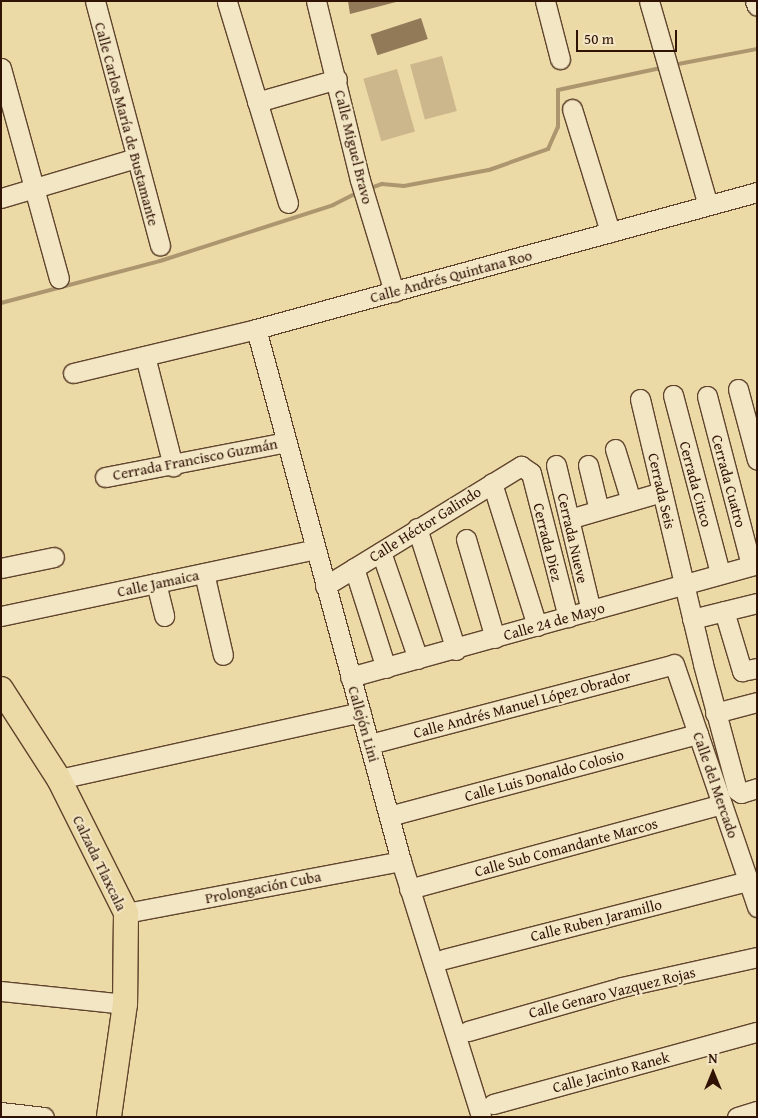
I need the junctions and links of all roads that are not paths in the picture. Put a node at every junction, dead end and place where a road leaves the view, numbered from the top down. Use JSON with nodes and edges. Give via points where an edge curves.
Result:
{"nodes":[{"id":1,"x":95,"y":1,"type":"edge"},
{"id":2,"x":316,"y":1,"type":"edge"},
{"id":3,"x":545,"y":1,"type":"edge"},
{"id":4,"x":650,"y":1,"type":"edge"},
{"id":5,"x":755,"y":1,"type":"edge"},
{"id":6,"x":227,"y":2,"type":"edge"},
{"id":7,"x":757,"y":6,"type":"edge"},
{"id":8,"x":560,"y":59,"type":"dead end"},
{"id":9,"x":1,"y":68,"type":"edge"},
{"id":10,"x":337,"y":79,"type":"junction"},
{"id":11,"x":5,"y":94,"type":"edge"},
{"id":12,"x":257,"y":102,"type":"junction"},
{"id":13,"x":572,"y":109,"type":"dead end"},
{"id":14,"x":136,"y":158,"type":"junction"},
{"id":15,"x":34,"y":189,"type":"junction"},
{"id":16,"x":757,"y":192,"type":"edge"},
{"id":17,"x":1,"y":198,"type":"edge"},
{"id":18,"x":288,"y":203,"type":"dead end"},
{"id":19,"x":708,"y":204,"type":"junction"},
{"id":20,"x":610,"y":232,"type":"junction"},
{"id":21,"x":160,"y":246,"type":"dead end"},
{"id":22,"x":59,"y":278,"type":"dead end"},
{"id":23,"x":394,"y":292,"type":"junction"},
{"id":24,"x":256,"y":329,"type":"junction"},
{"id":25,"x":145,"y":356,"type":"junction"},
{"id":26,"x":73,"y":373,"type":"dead end"},
{"id":27,"x":738,"y":389,"type":"dead end"},
{"id":28,"x":673,"y":395,"type":"dead end"},
{"id":29,"x":707,"y":396,"type":"dead end"},
{"id":30,"x":640,"y":399,"type":"dead end"},
{"id":31,"x":286,"y":442,"type":"junction"},
{"id":32,"x":615,"y":449,"type":"dead end"},
{"id":33,"x":757,"y":460,"type":"edge"},
{"id":34,"x":556,"y":465,"type":"dead end"},
{"id":35,"x":588,"y":465,"type":"dead end"},
{"id":36,"x":172,"y":466,"type":"junction"},
{"id":37,"x":527,"y":467,"type":"joint"},
{"id":38,"x":104,"y":476,"type":"dead end"},
{"id":39,"x":492,"y":483,"type":"junction"},
{"id":40,"x":662,"y":492,"type":"junction"},
{"id":41,"x":631,"y":501,"type":"junction"},
{"id":42,"x":599,"y":510,"type":"junction"},
{"id":43,"x":569,"y":519,"type":"junction"},
{"id":44,"x":417,"y":528,"type":"junction"},
{"id":45,"x":466,"y":539,"type":"dead end"},
{"id":46,"x":315,"y":549,"type":"junction"},
{"id":47,"x":381,"y":552,"type":"junction"},
{"id":48,"x":54,"y":557,"type":"dead end"},
{"id":49,"x":754,"y":565,"type":"edge"},
{"id":50,"x":1,"y":568,"type":"edge"},
{"id":51,"x":354,"y":568,"type":"junction"},
{"id":52,"x":204,"y":573,"type":"junction"},
{"id":53,"x":720,"y":573,"type":"junction"},
{"id":54,"x":156,"y":583,"type":"junction"},
{"id":55,"x":683,"y":583,"type":"junction"},
{"id":56,"x":325,"y":586,"type":"junction"},
{"id":57,"x":757,"y":603,"type":"edge"},
{"id":58,"x":591,"y":611,"type":"junction"},
{"id":59,"x":724,"y":611,"type":"junction"},
{"id":60,"x":1,"y":616,"type":"edge"},
{"id":61,"x":164,"y":616,"type":"dead end"},
{"id":62,"x":568,"y":617,"type":"junction"},
{"id":63,"x":692,"y":620,"type":"junction"},
{"id":64,"x":536,"y":626,"type":"junction"},
{"id":65,"x":495,"y":638,"type":"junction"},
{"id":66,"x":456,"y":650,"type":"junction"},
{"id":67,"x":223,"y":655,"type":"dead end"},
{"id":68,"x":418,"y":659,"type":"junction"},
{"id":69,"x":674,"y":664,"type":"joint"},
{"id":70,"x":386,"y":668,"type":"junction"},
{"id":71,"x":749,"y":669,"type":"edge"},
{"id":72,"x":350,"y":677,"type":"junction"},
{"id":73,"x":1,"y":689,"type":"edge"},
{"id":74,"x":756,"y":704,"type":"edge"},
{"id":75,"x":361,"y":712,"type":"junction"},
{"id":76,"x":716,"y":713,"type":"junction"},
{"id":77,"x":698,"y":734,"type":"junction"},
{"id":78,"x":370,"y":744,"type":"junction"},
{"id":79,"x":59,"y":779,"type":"junction"},
{"id":80,"x":757,"y":788,"type":"edge"},
{"id":81,"x":722,"y":804,"type":"junction"},
{"id":82,"x":389,"y":816,"type":"junction"},
{"id":83,"x":748,"y":855,"type":"edge"},
{"id":84,"x":401,"y":861,"type":"junction"},
{"id":85,"x":748,"y":881,"type":"junction"},
{"id":86,"x":409,"y":889,"type":"junction"},
{"id":87,"x":757,"y":907,"type":"edge"},
{"id":88,"x":126,"y":913,"type":"junction"},
{"id":89,"x":757,"y":957,"type":"edge"},
{"id":90,"x":444,"y":959,"type":"dead end"},
{"id":91,"x":1,"y":991,"type":"edge"},
{"id":92,"x":125,"y":1004,"type":"junction"},
{"id":93,"x":468,"y":1031,"type":"dead end"},
{"id":94,"x":757,"y":1032,"type":"edge"},
{"id":95,"x":487,"y":1110,"type":"edge"},
{"id":96,"x":1,"y":1112,"type":"edge"},
{"id":97,"x":757,"y":1112,"type":"edge"},
{"id":98,"x":44,"y":1117,"type":"edge"},
{"id":99,"x":109,"y":1117,"type":"edge"},
{"id":100,"x":737,"y":1117,"type":"edge"}],
"edges":[{"from":1,"to":14,"type":"street","name":"Calle Carlos María de Bustamante"},
{"from":2,"to":10,"type":"street","name":"Calle Miguel Bravo"},
{"from":3,"to":8,"type":"street"},
{"from":4,"to":19,"type":"street"},
{"from":5,"to":7,"type":"street"},
{"from":6,"to":12,"type":"street"},
{"from":9,"to":11,"type":"street"},
{"from":10,"to":12,"type":"street"},
{"from":10,"to":23,"type":"street","name":"Calle Miguel Bravo","via":[[360,180]]},
{"from":11,"to":15,"type":"street"},
{"from":12,"to":18,"type":"street"},
{"from":13,"to":20,"type":"street"},
{"from":14,"to":15,"type":"street"},
{"from":14,"to":21,"type":"street","name":"Calle Carlos María de Bustamante"},
{"from":15,"to":17,"type":"street"},
{"from":15,"to":22,"type":"street"},
{"from":16,"to":19,"type":"street","name":"Calle Andrés Quintana Roo"},
{"from":19,"to":20,"type":"street","name":"Calle Andrés Quintana Roo"},
{"from":20,"to":23,"type":"street","name":"Calle Andrés Quintana Roo"},
{"from":23,"to":24,"type":"street","name":"Calle Andrés Quintana Roo"},
{"from":24,"to":25,"type":"street","name":"Calle Andrés Quintana Roo"},
{"from":24,"to":31,"type":"street","name":"Callejón Lini"},
{"from":25,"to":26,"type":"street","name":"Calle Andrés Quintana Roo"},
{"from":25,"to":36,"type":"street"},
{"from":27,"to":33,"type":"street"},
{"from":28,"to":53,"type":"street","name":"Cerrada Cinco"},
{"from":29,"to":49,"type":"street","name":"Cerrada Cuatro"},
{"from":30,"to":40,"type":"street","name":"Cerrada Seis"},
{"from":31,"to":36,"type":"street","name":"Cerrada Francisco Guzmán"},
{"from":31,"to":46,"type":"street","name":"Callejón Lini"},
{"from":32,"to":41,"type":"street"},
{"from":34,"to":43,"type":"street","name":"Cerrada Nueve"},
{"from":35,"to":42,"type":"street"},
{"from":36,"to":38,"type":"street","name":"Cerrada Francisco Guzmán"},
{"from":37,"to":39,"type":"street","name":"Calle Héctor Galindo","via":[[521,466]]},
{"from":37,"to":62,"type":"street","name":"Cerrada Diez"},
{"from":39,"to":44,"type":"street","name":"Calle Héctor Galindo"},
{"from":39,"to":64,"type":"street"},
{"from":40,"to":41,"type":"street"},
{"from":40,"to":55,"type":"street","name":"Cerrada Seis"},
{"from":41,"to":42,"type":"street"},
{"from":42,"to":43,"type":"street"},
{"from":43,"to":58,"type":"street","name":"Cerrada Nueve"},
{"from":44,"to":47,"type":"street","name":"Calle Héctor Galindo"},
{"from":44,"to":66,"type":"street"},
{"from":45,"to":65,"type":"street"},
{"from":46,"to":52,"type":"street","name":"Calle Jamaica"},
{"from":46,"to":56,"type":"street","name":"Callejón Lini"},
{"from":47,"to":51,"type":"street","name":"Calle Héctor Galindo"},
{"from":47,"to":68,"type":"street"},
{"from":48,"to":50,"type":"street"},
{"from":49,"to":53,"type":"street","name":"Calle 24 de Mayo"},
{"from":51,"to":56,"type":"street","name":"Calle Héctor Galindo"},
{"from":51,"to":70,"type":"street"},
{"from":52,"to":54,"type":"street","name":"Calle Jamaica"},
{"from":52,"to":67,"type":"street"},
{"from":53,"to":55,"type":"street","name":"Calle 24 de Mayo"},
{"from":54,"to":60,"type":"street","name":"Calle Jamaica"},
{"from":54,"to":61,"type":"street"},
{"from":55,"to":58,"type":"street","name":"Calle 24 de Mayo"},
{"from":55,"to":63,"type":"street","name":"Calle del Mercado"},
{"from":56,"to":72,"type":"street","name":"Callejón Lini"},
{"from":57,"to":59,"type":"street"},
{"from":58,"to":62,"type":"street","name":"Calle 24 de Mayo"},
{"from":59,"to":63,"type":"street"},
{"from":59,"to":71,"type":"street"},
{"from":62,"to":64,"type":"street","name":"Calle 24 de Mayo"},
{"from":63,"to":76,"type":"street","name":"Calle del Mercado"},
{"from":64,"to":65,"type":"street","name":"Calle 24 de Mayo"},
{"from":65,"to":66,"type":"street","name":"Calle 24 de Mayo"},
{"from":66,"to":68,"type":"street","name":"Calle 24 de Mayo"},
{"from":68,"to":70,"type":"street","name":"Calle 24 de Mayo"},
{"from":69,"to":77,"type":"street","name":"Calle del Mercado"},
{"from":69,"to":78,"type":"street","name":"Calle Andrés Manuel López Obrador"},
{"from":70,"to":72,"type":"street","name":"Calle 24 de Mayo"},
{"from":72,"to":75,"type":"street","name":"Callejón Lini"},
{"from":73,"to":79,"type":"main road","name":"Calzada Tlaxcala"},
{"from":74,"to":76,"type":"street"},
{"from":75,"to":78,"type":"street","name":"Callejón Lini"},
{"from":75,"to":79,"type":"street"},
{"from":76,"to":80,"type":"street","name":"Calle del Mercado","via":[[737,790],[741,793]]},
{"from":77,"to":81,"type":"street","name":"Calle del Mercado"},
{"from":77,"to":82,"type":"street","name":"Calle Luis Donaldo Colosio"},
{"from":78,"to":82,"type":"street","name":"Callejón Lini"},
{"from":79,"to":88,"type":"main road","name":"Calzada Tlaxcala"},
{"from":81,"to":83,"type":"street","name":"Calle del Mercado"},
{"from":81,"to":86,"type":"street","name":"Calle Sub Comandante Marcos"},
{"from":82,"to":84,"type":"street","name":"Callejón Lini"},
{"from":83,"to":85,"type":"street","name":"Calle del Mercado"},
{"from":84,"to":86,"type":"street","name":"Callejón Lini"},
{"from":84,"to":88,"type":"street","name":"Prolongación Cuba"},
{"from":85,"to":87,"type":"street","name":"Calle del Mercado"},
{"from":85,"to":90,"type":"street","name":"Calle Ruben Jaramillo"},
{"from":86,"to":95,"type":"street","name":"Callejón Lini"},
{"from":88,"to":92,"type":"main road","name":"Calzada Tlaxcala"},
{"from":89,"to":93,"type":"street","name":"Calle Genaro Vazquez Rojas","via":[[622,987]]},
{"from":91,"to":92,"type":"street"},
{"from":92,"to":99,"type":"main road","name":"Calzada Tlaxcala"},
{"from":94,"to":95,"type":"street","name":"Calle Jacinto Ranek"},
{"from":96,"to":98,"type":"street"},
{"from":97,"to":100,"type":"street"}]}
